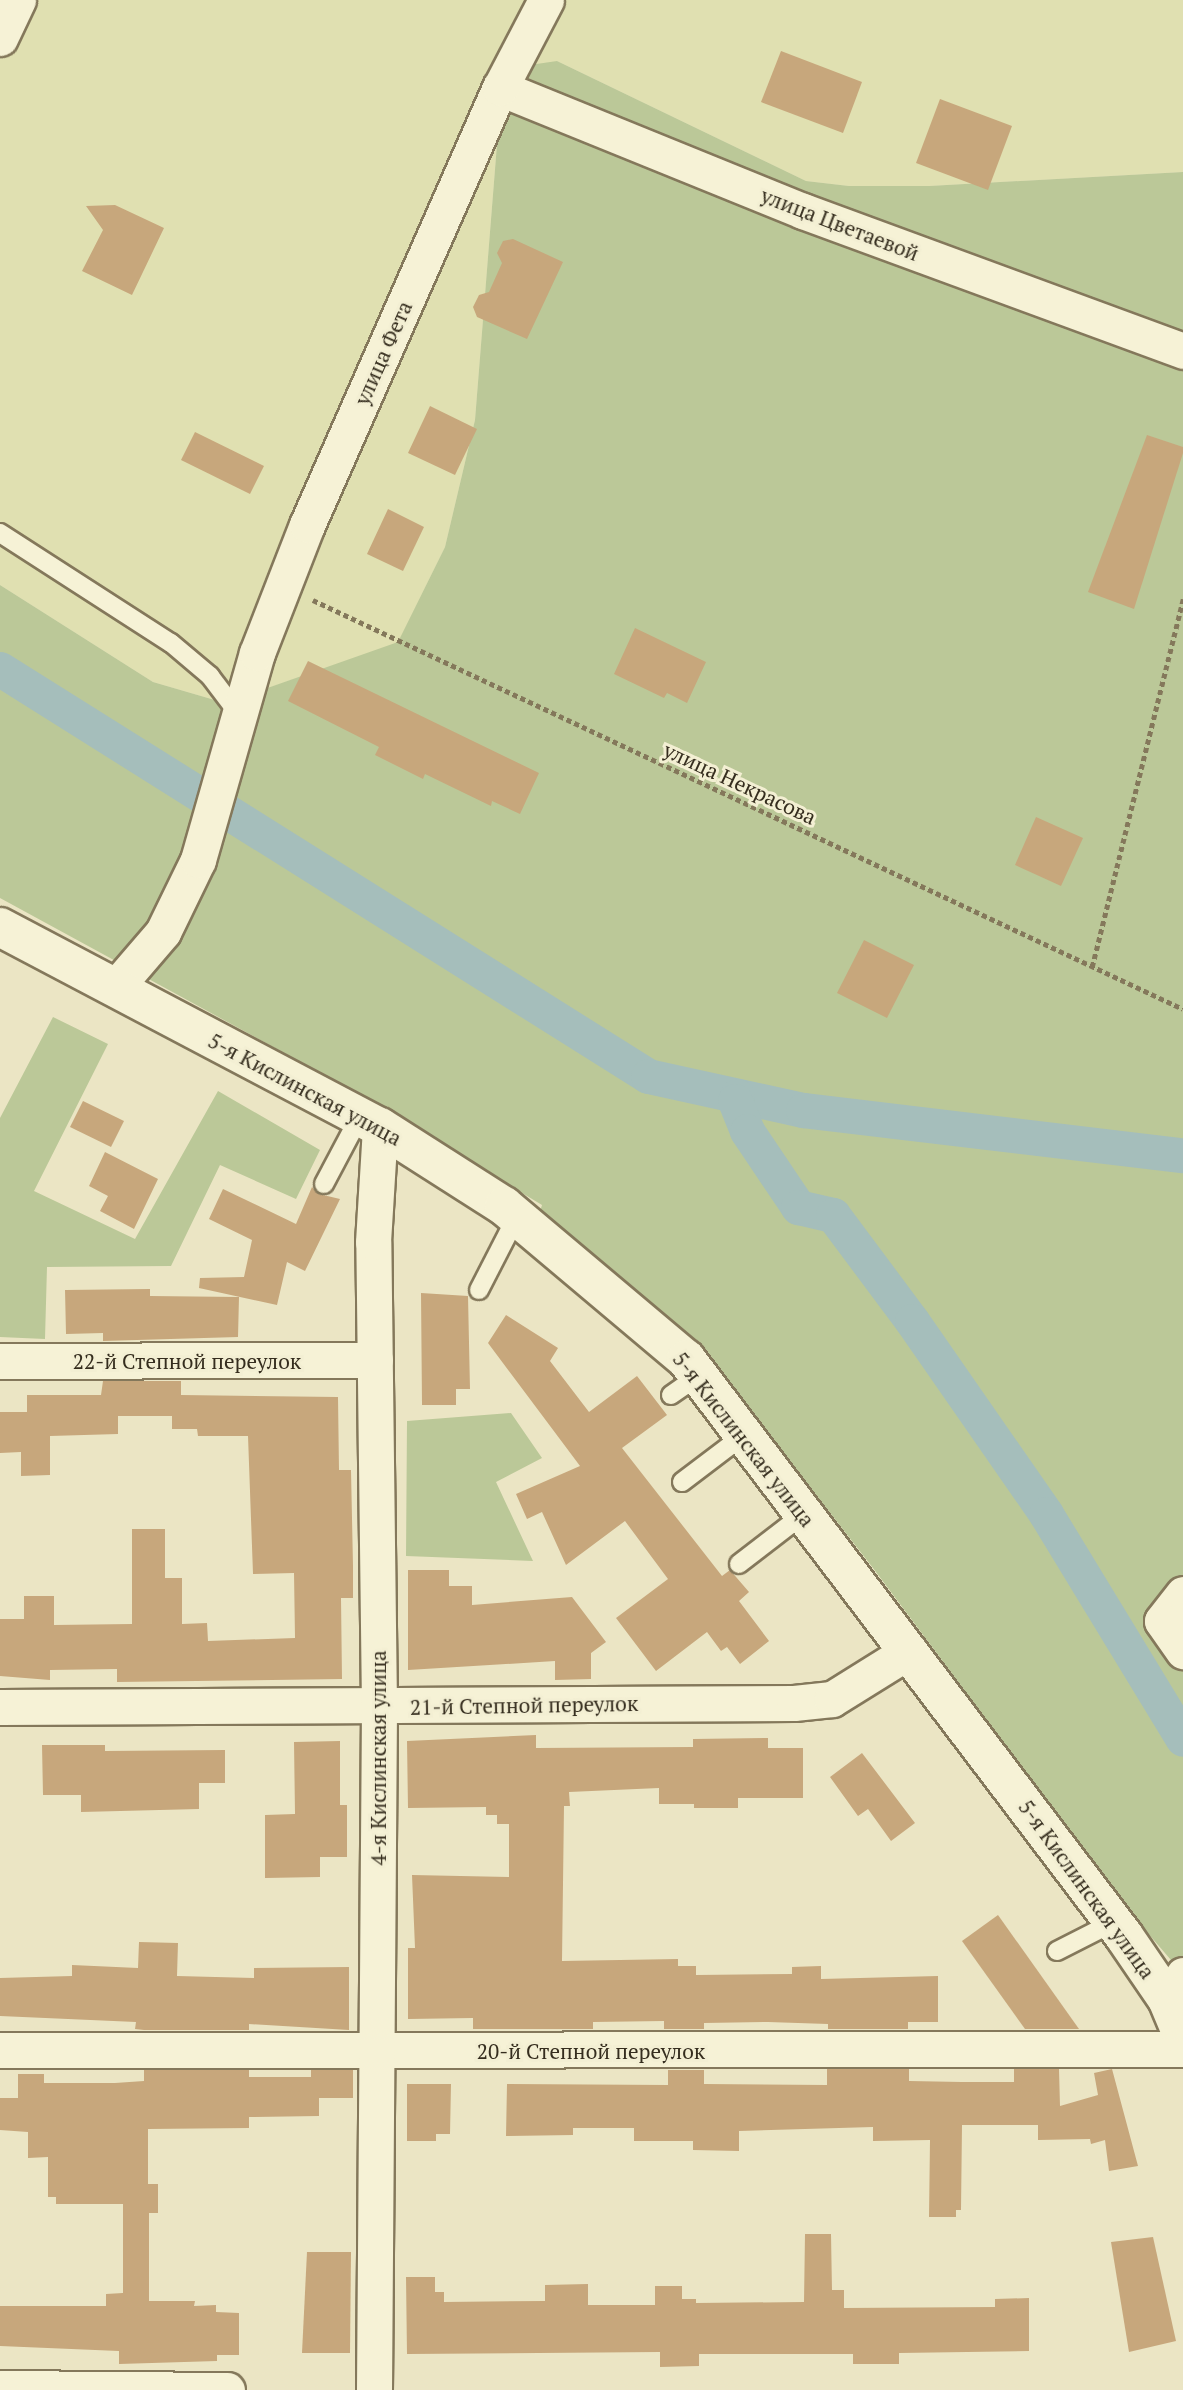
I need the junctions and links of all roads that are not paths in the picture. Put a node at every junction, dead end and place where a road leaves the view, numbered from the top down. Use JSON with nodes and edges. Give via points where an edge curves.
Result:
{"nodes":[{"id":1,"x":18,"y":0,"type":"edge"},
{"id":2,"x":546,"y":0,"type":"edge"},
{"id":3,"x":0,"y":38,"type":"edge"},
{"id":4,"x":500,"y":88,"type":"junction"},
{"id":5,"x":1183,"y":351,"type":"edge"},
{"id":6,"x":0,"y":533,"type":"edge"},
{"id":7,"x":238,"y":713,"type":"junction"},
{"id":8,"x":0,"y":927,"type":"edge"},
{"id":9,"x":115,"y":988,"type":"junction"},
{"id":10,"x":370,"y":1122,"type":"junction"},
{"id":11,"x":324,"y":1184,"type":"dead end"},
{"id":12,"x":517,"y":1216,"type":"junction"},
{"id":13,"x":479,"y":1290,"type":"dead end"},
{"id":14,"x":375,"y":1360,"type":"junction"},
{"id":15,"x":0,"y":1361,"type":"edge"},
{"id":16,"x":744,"y":1435,"type":"junction"},
{"id":17,"x":682,"y":1482,"type":"dead end"},
{"id":18,"x":804,"y":1514,"type":"junction"},
{"id":19,"x":739,"y":1564,"type":"dead end"},
{"id":20,"x":1183,"y":1594,"type":"edge"},
{"id":21,"x":908,"y":1651,"type":"junction"},
{"id":22,"x":1183,"y":1651,"type":"edge"},
{"id":23,"x":0,"y":1707,"type":"edge"},
{"id":24,"x":379,"y":1707,"type":"junction"},
{"id":25,"x":1114,"y":1922,"type":"junction"},
{"id":26,"x":1057,"y":1951,"type":"dead end"},
{"id":27,"x":1175,"y":1987,"type":"edge"},
{"id":28,"x":1183,"y":2038,"type":"edge"},
{"id":29,"x":1183,"y":2049,"type":"edge"},
{"id":30,"x":0,"y":2050,"type":"edge"},
{"id":31,"x":378,"y":2051,"type":"junction"},
{"id":32,"x":0,"y":2388,"type":"edge"},
{"id":33,"x":227,"y":2390,"type":"edge"},
{"id":34,"x":374,"y":2390,"type":"edge"}],
"edges":[{"from":1,"to":3,"type":"street"},
{"from":2,"to":4,"type":"street","name":"улица Фета"},
{"from":4,"to":5,"type":"street","name":"улица Цветаевой","via":[[803,212]]},
{"from":4,"to":7,"type":"street","name":"улица Фета","via":[[283,586]]},
{"from":6,"to":7,"type":"lane","via":[[171,643],[210,676]]},
{"from":7,"to":9,"type":"street","name":"улица Фета","via":[[198,860],[163,932]]},
{"from":8,"to":9,"type":"street","name":"5-я Кислинская улица"},
{"from":9,"to":10,"type":"street","name":"5-я Кислинская улица"},
{"from":10,"to":11,"type":"lane"},
{"from":10,"to":12,"type":"street","name":"5-я Кислинская улица"},
{"from":10,"to":14,"type":"street","name":"4-я Кислинская улица"},
{"from":12,"to":13,"type":"lane"},
{"from":12,"to":16,"type":"street","name":"5-я Кислинская улица","via":[[646,1324],[685,1385]]},
{"from":14,"to":15,"type":"street","name":"22-й Степной переулок"},
{"from":14,"to":24,"type":"street","name":"4-я Кислинская улица"},
{"from":16,"to":17,"type":"lane"},
{"from":16,"to":18,"type":"street","name":"5-я Кислинская улица"},
{"from":18,"to":19,"type":"lane"},
{"from":18,"to":21,"type":"street","name":"5-я Кислинская улица"},
{"from":20,"to":22,"type":"street","via":[[1163,1621]]},
{"from":21,"to":24,"type":"street","name":"21-й Степной переулок","via":[[832,1699]]},
{"from":21,"to":25,"type":"street","name":"5-я Кислинская улица"},
{"from":23,"to":24,"type":"street","name":"21-й Степной переулок"},
{"from":24,"to":31,"type":"street","name":"4-я Кислинская улица"},
{"from":25,"to":26,"type":"lane"},
{"from":25,"to":27,"type":"street","name":"5-я Кислинская улица"},
{"from":27,"to":28,"type":"street","name":"5-я Кислинская улица"},
{"from":29,"to":31,"type":"street","name":"20-й Степной переулок"},
{"from":30,"to":31,"type":"street","name":"20-й Степной переулок"},
{"from":31,"to":34,"type":"street","name":"4-я Кислинская улица"},
{"from":32,"to":33,"type":"street"}]}
